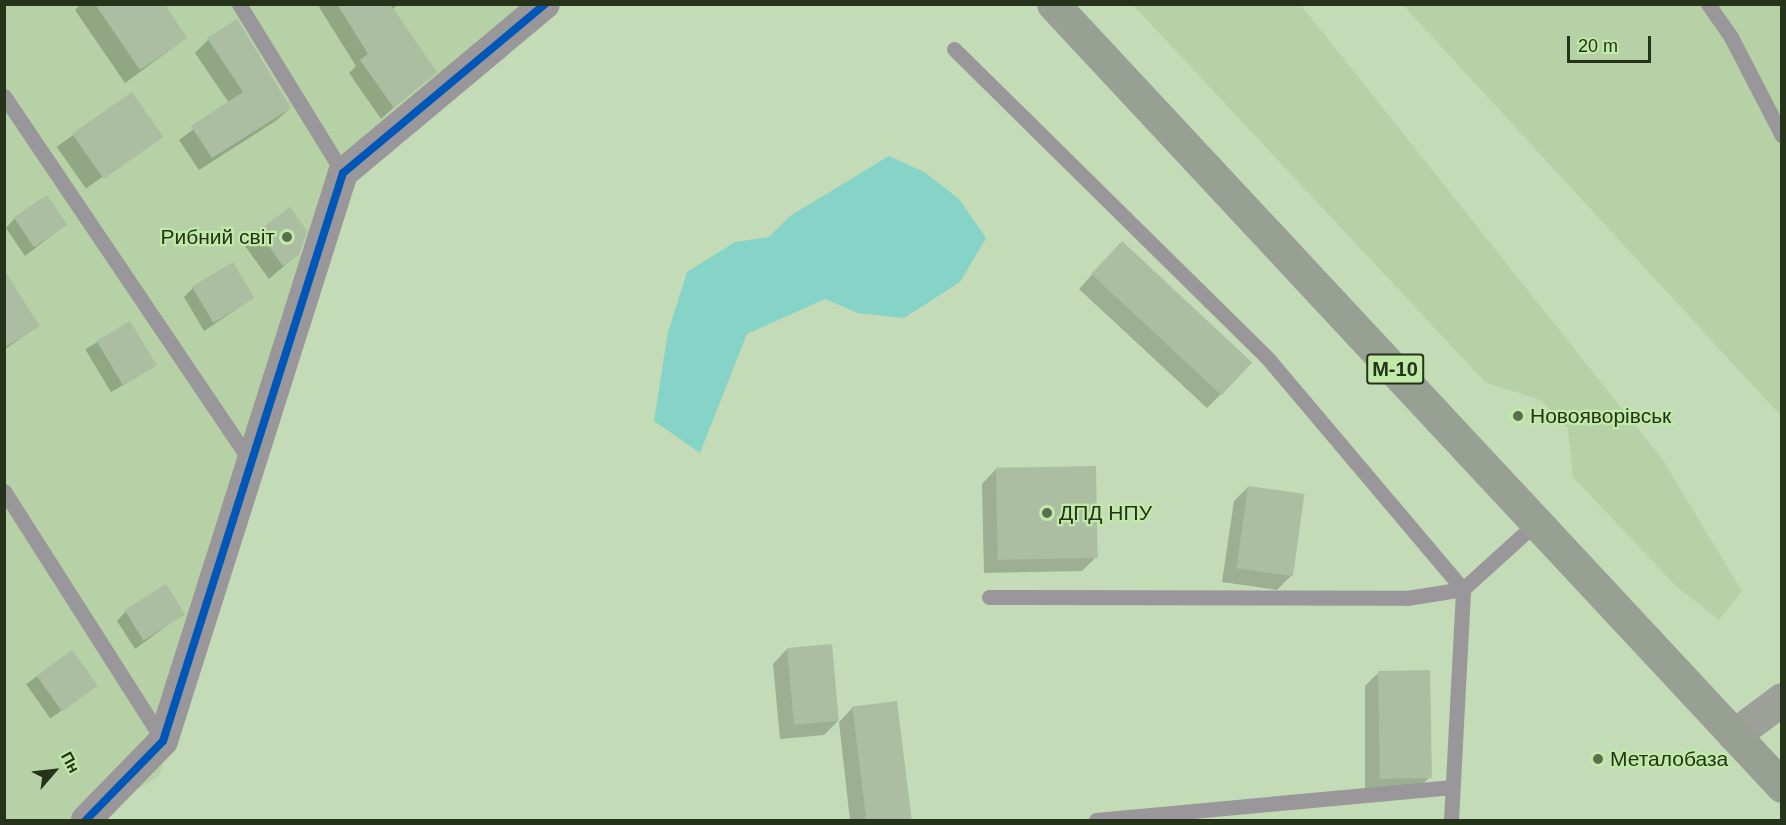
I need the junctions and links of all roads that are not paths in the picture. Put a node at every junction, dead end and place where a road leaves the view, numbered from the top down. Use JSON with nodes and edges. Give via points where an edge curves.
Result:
{"nodes":[{"id":1,"x":238,"y":4,"type":"edge"},
{"id":2,"x":545,"y":4,"type":"edge"},
{"id":3,"x":1053,"y":4,"type":"edge"},
{"id":4,"x":1708,"y":4,"type":"edge"},
{"id":5,"x":954,"y":49,"type":"dead end"},
{"id":6,"x":4,"y":96,"type":"edge"},
{"id":7,"x":1782,"y":136,"type":"edge"},
{"id":8,"x":343,"y":173,"type":"junction"},
{"id":9,"x":252,"y":464,"type":"junction"},
{"id":10,"x":4,"y":491,"type":"edge"},
{"id":11,"x":1537,"y":522,"type":"junction"},
{"id":12,"x":1463,"y":589,"type":"junction"},
{"id":13,"x":989,"y":597,"type":"dead end"},
{"id":14,"x":1782,"y":699,"type":"edge"},
{"id":15,"x":1734,"y":735,"type":"junction"},
{"id":16,"x":163,"y":741,"type":"junction"},
{"id":17,"x":1782,"y":786,"type":"edge"},
{"id":18,"x":1452,"y":787,"type":"junction"},
{"id":19,"x":95,"y":817,"type":"edge"},
{"id":20,"x":1147,"y":818,"type":"edge"},
{"id":21,"x":1096,"y":820,"type":"edge"},
{"id":22,"x":1451,"y":820,"type":"edge"}],
"edges":[{"from":1,"to":8,"type":"lane"},
{"from":2,"to":8,"type":"street"},
{"from":3,"to":11,"type":"highway","number":"М-10"},
{"from":4,"to":7,"type":"lane","via":[[1731,37]]},
{"from":5,"to":12,"type":"lane","via":[[1270,361]]},
{"from":6,"to":9,"type":"lane"},
{"from":8,"to":9,"type":"street"},
{"from":9,"to":16,"type":"street"},
{"from":10,"to":16,"type":"lane"},
{"from":11,"to":12,"type":"lane"},
{"from":11,"to":15,"type":"highway","number":"М-10"},
{"from":12,"to":13,"type":"lane","via":[[1407,598]]},
{"from":12,"to":18,"type":"lane"},
{"from":14,"to":15,"type":"street"},
{"from":15,"to":17,"type":"highway","number":"М-10"},
{"from":16,"to":19,"type":"street"},
{"from":18,"to":20,"type":"lane"},
{"from":18,"to":22,"type":"lane"},
{"from":20,"to":21,"type":"lane"}]}
